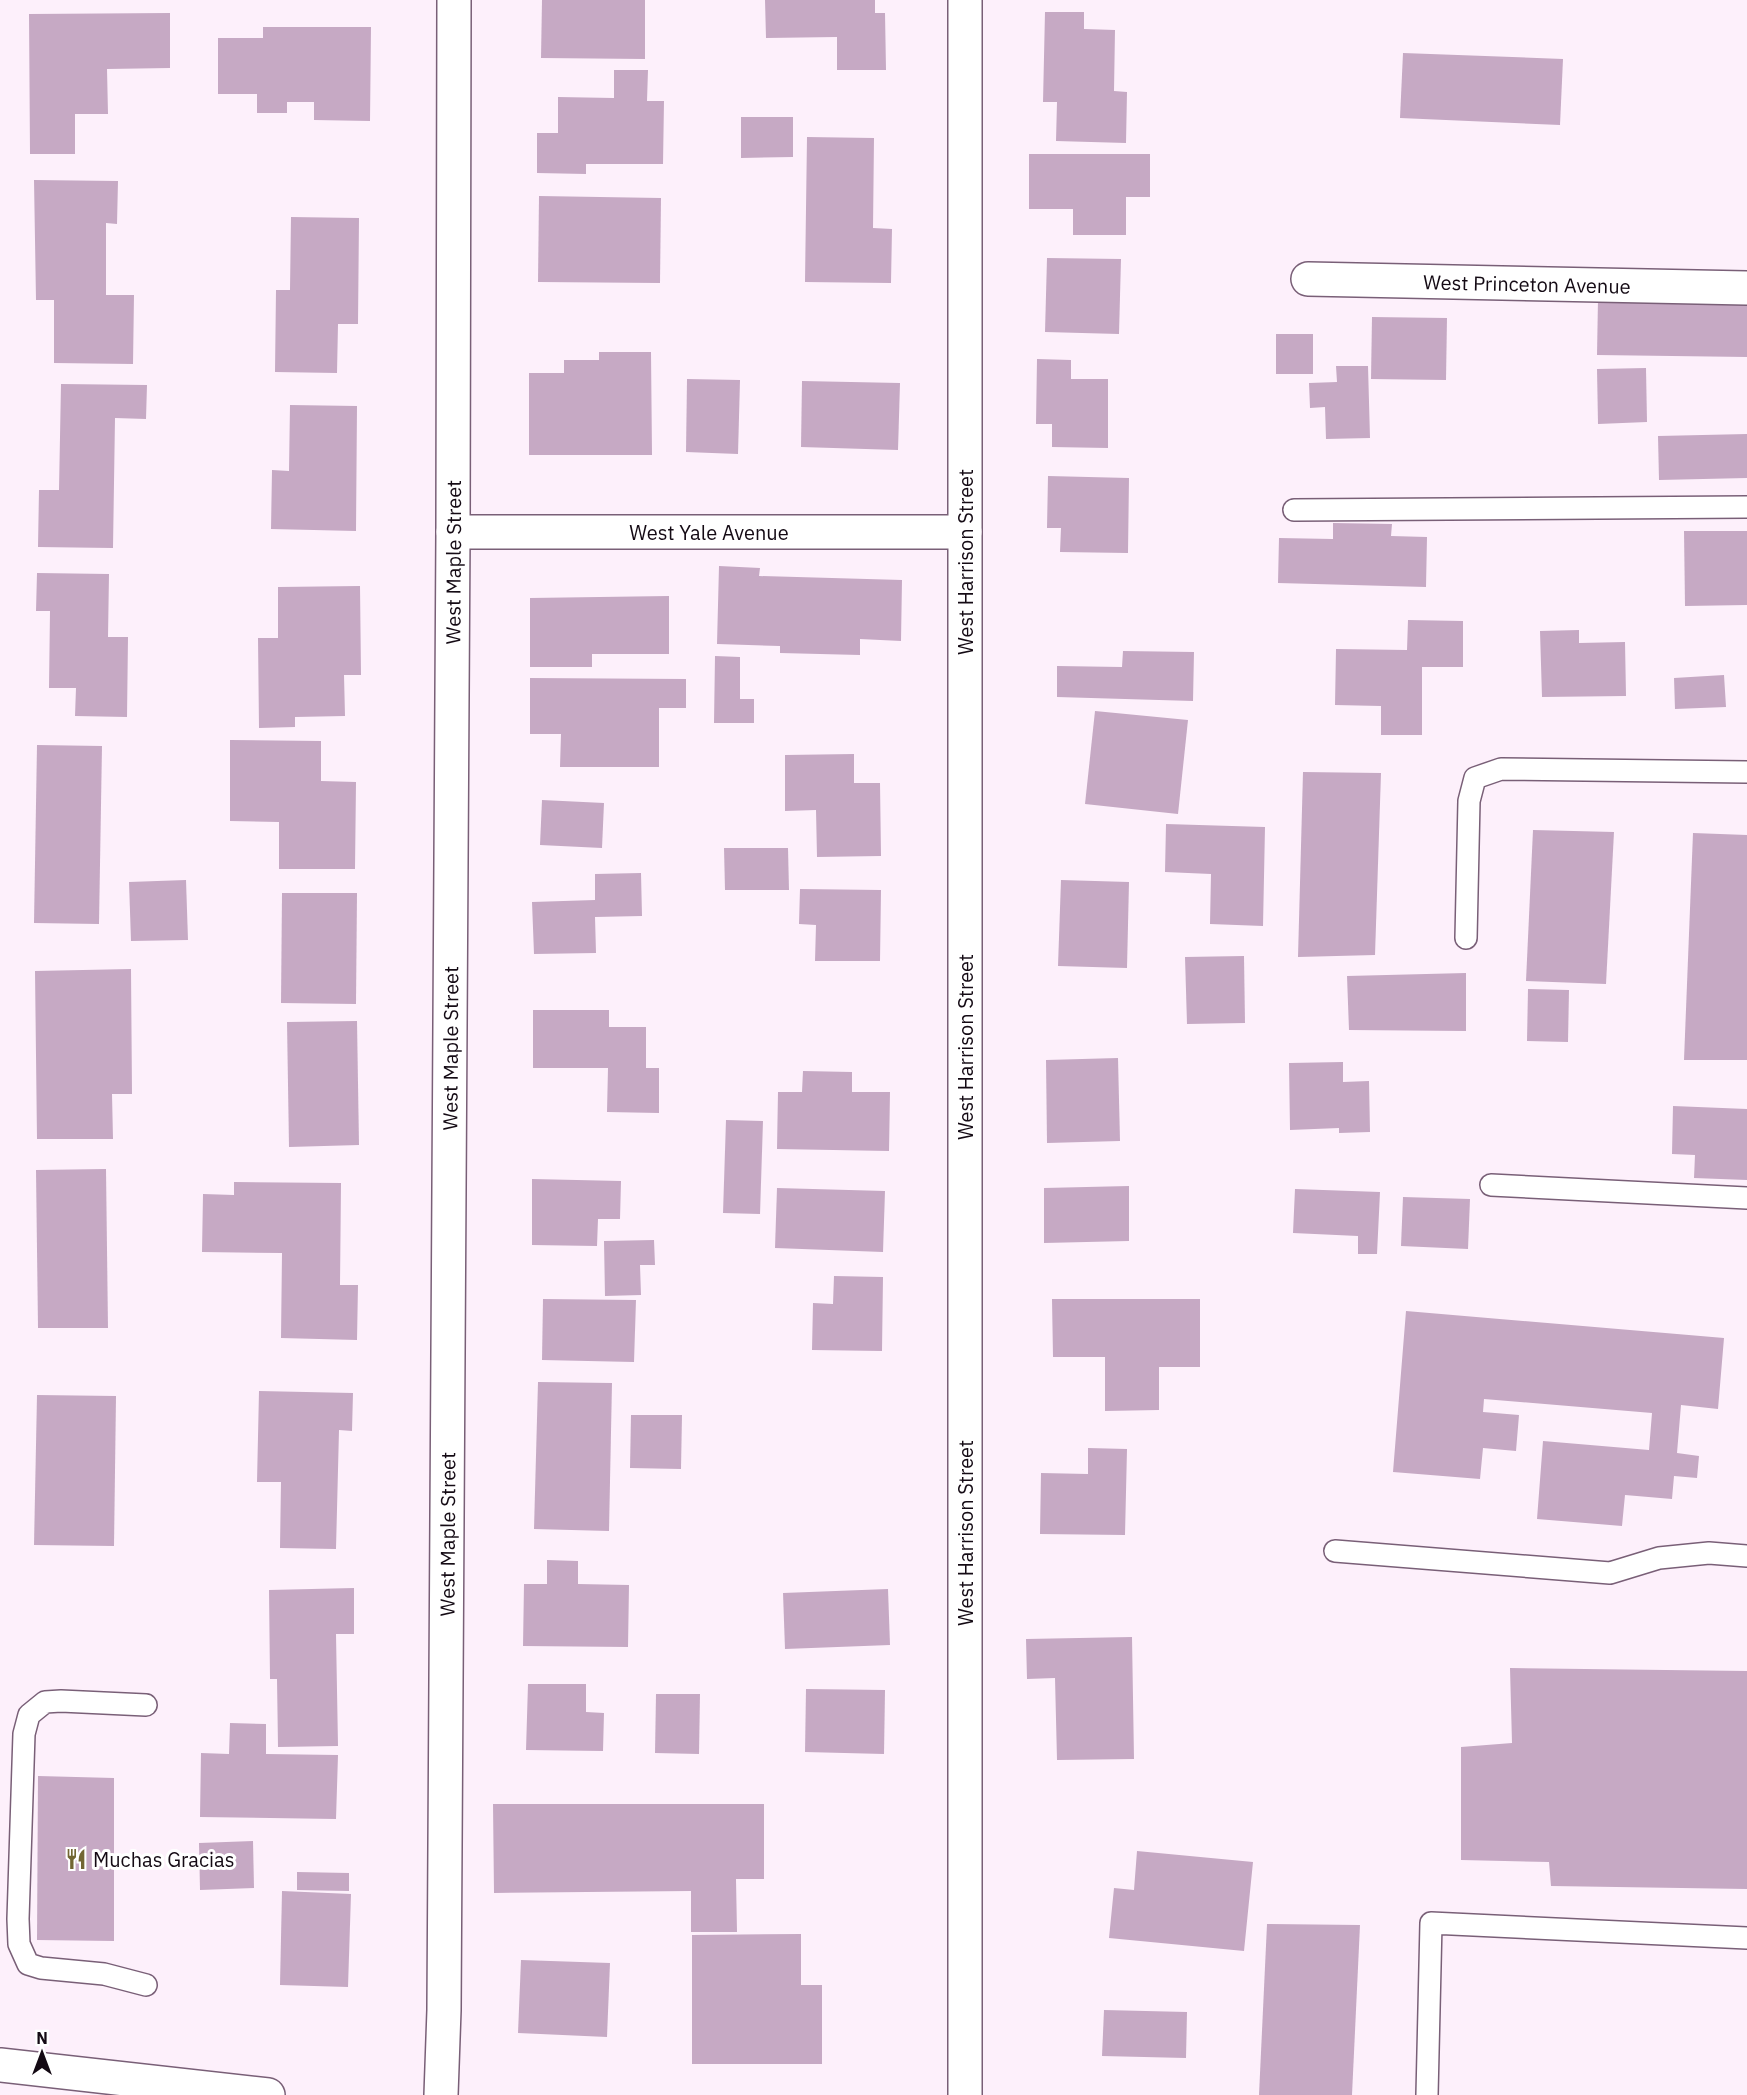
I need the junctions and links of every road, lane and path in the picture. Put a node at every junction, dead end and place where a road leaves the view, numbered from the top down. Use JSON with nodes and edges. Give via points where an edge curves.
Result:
{"nodes":[{"id":1,"x":454,"y":0,"type":"edge"},
{"id":2,"x":965,"y":0,"type":"edge"},
{"id":3,"x":1308,"y":279,"type":"dead end"},
{"id":4,"x":1747,"y":288,"type":"edge"},
{"id":5,"x":1747,"y":507,"type":"edge"},
{"id":6,"x":1294,"y":510,"type":"dead end"},
{"id":7,"x":453,"y":532,"type":"junction"},
{"id":8,"x":965,"y":532,"type":"junction"},
{"id":9,"x":1747,"y":772,"type":"edge"},
{"id":10,"x":1466,"y":938,"type":"dead end"},
{"id":11,"x":1491,"y":1185,"type":"dead end"},
{"id":12,"x":1747,"y":1198,"type":"edge"},
{"id":13,"x":1335,"y":1551,"type":"dead end"},
{"id":14,"x":1747,"y":1556,"type":"edge"},
{"id":15,"x":146,"y":1705,"type":"dead end"},
{"id":16,"x":1747,"y":1938,"type":"edge"},
{"id":17,"x":146,"y":1985,"type":"dead end"},
{"id":18,"x":0,"y":2065,"type":"edge"},
{"id":19,"x":268,"y":2095,"type":"edge"},
{"id":20,"x":441,"y":2095,"type":"edge"},
{"id":21,"x":965,"y":2095,"type":"edge"},
{"id":22,"x":1427,"y":2095,"type":"edge"}],
"edges":[{"from":1,"to":7,"type":"street","name":"West Maple Street"},
{"from":2,"to":8,"type":"street","name":"West Harrison Street"},
{"from":3,"to":4,"type":"street","name":"West Princeton Avenue"},
{"from":5,"to":6,"type":"lane"},
{"from":7,"to":8,"type":"street","name":"West Yale Avenue"},
{"from":7,"to":20,"type":"street","name":"West Maple Street"},
{"from":8,"to":21,"type":"street","name":"West Harrison Street"},
{"from":9,"to":10,"type":"lane","via":[[1501,770],[1475,778],[1469,801]]},
{"from":11,"to":12,"type":"lane"},
{"from":13,"to":14,"type":"lane","via":[[1610,1573],[1659,1558],[1709,1553]]},
{"from":15,"to":17,"type":"lane","via":[[45,1702],[29,1715],[24,1734],[18,1919],[19,1944],[28,1964],[104,1974]]},
{"from":16,"to":22,"type":"lane","via":[[1431,1923]]},
{"from":18,"to":19,"type":"street"}]}
